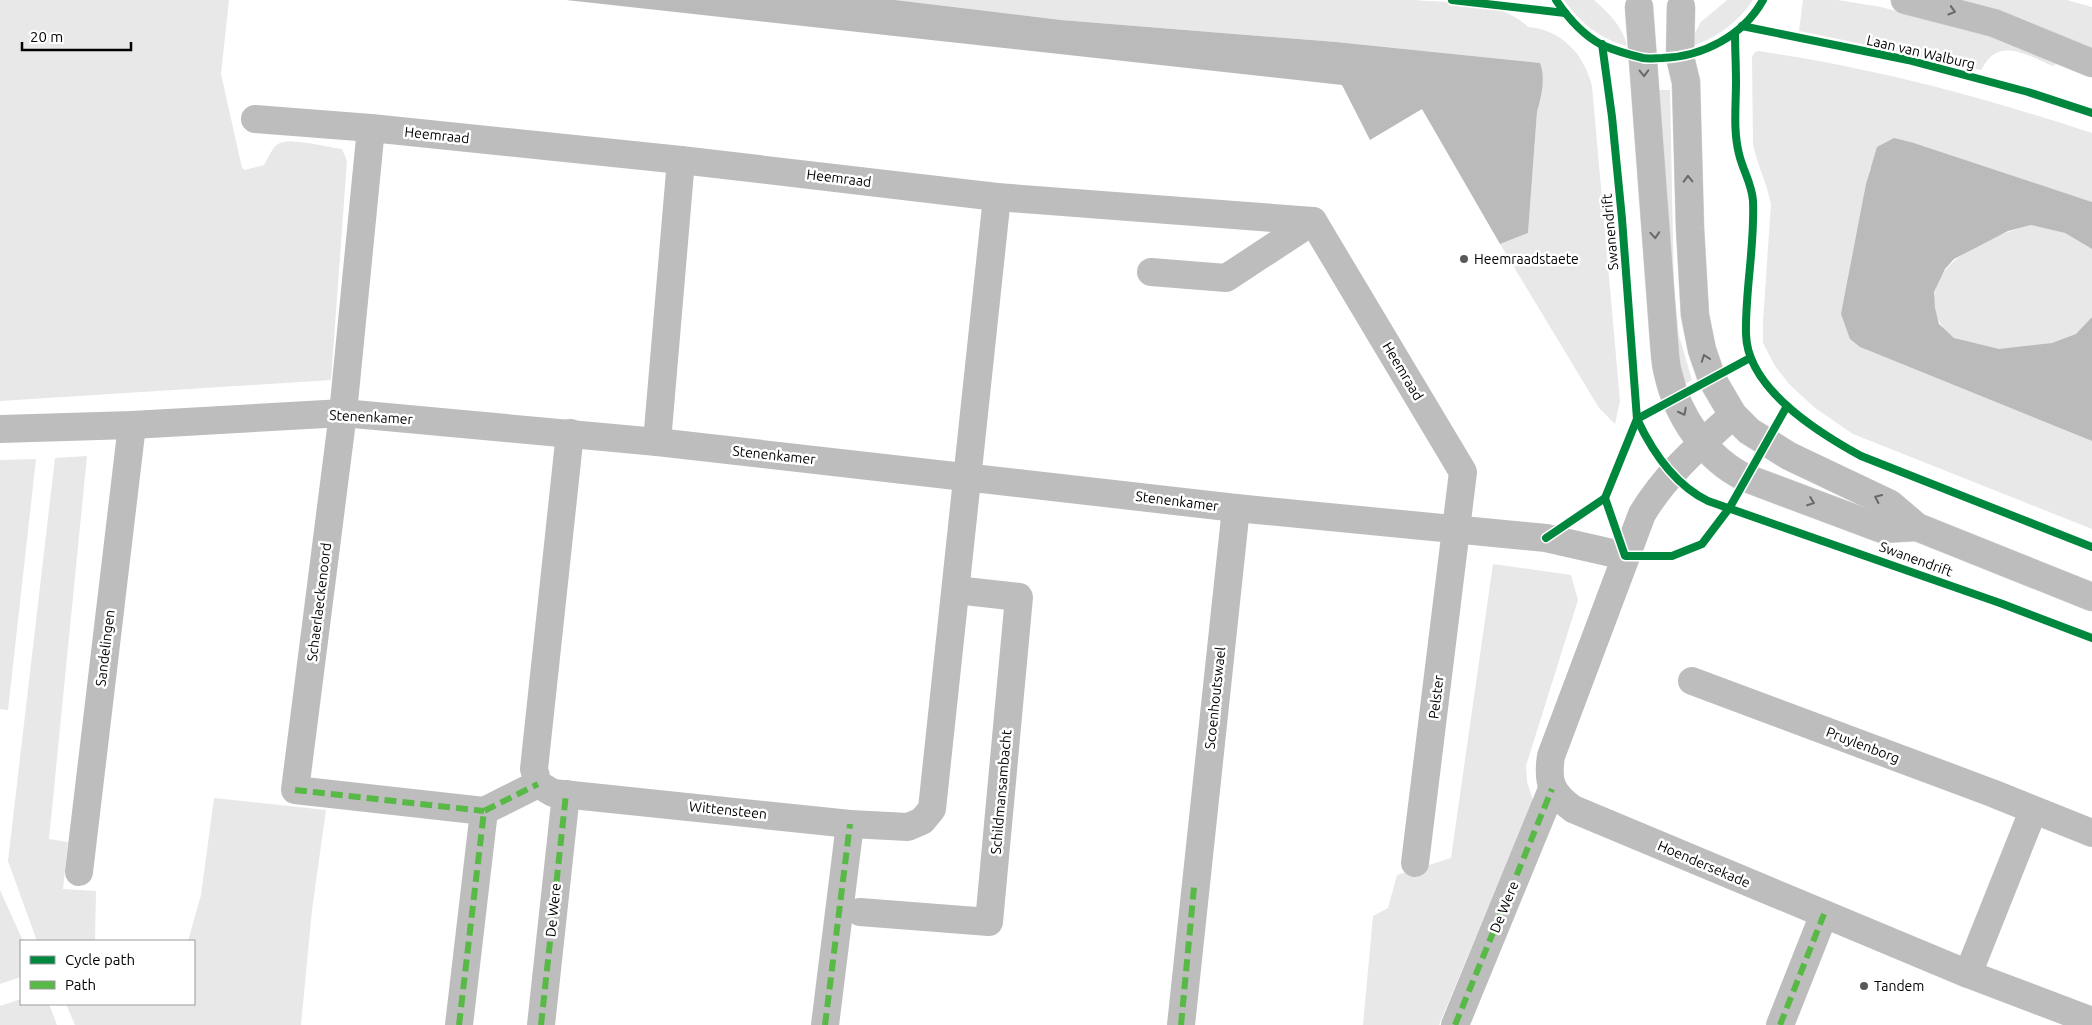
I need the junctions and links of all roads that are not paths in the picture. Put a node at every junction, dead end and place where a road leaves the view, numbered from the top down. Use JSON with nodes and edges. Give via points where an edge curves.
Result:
{"nodes":[{"id":1,"x":1905,"y":0,"type":"edge"},
{"id":2,"x":1631,"y":4,"type":"edge"},
{"id":3,"x":1689,"y":4,"type":"edge"},
{"id":4,"x":2092,"y":62,"type":"edge"},
{"id":5,"x":256,"y":118,"type":"dead end"},
{"id":6,"x":371,"y":128,"type":"junction"},
{"id":7,"x":682,"y":160,"type":"junction"},
{"id":8,"x":997,"y":197,"type":"junction"},
{"id":9,"x":1313,"y":220,"type":"junction"},
{"id":10,"x":1151,"y":272,"type":"dead end"},
{"id":11,"x":343,"y":413,"type":"junction"},
{"id":12,"x":1733,"y":415,"type":"junction"},
{"id":13,"x":132,"y":425,"type":"junction"},
{"id":14,"x":0,"y":429,"type":"edge"},
{"id":15,"x":570,"y":433,"type":"junction"},
{"id":16,"x":658,"y":442,"type":"junction"},
{"id":17,"x":1702,"y":443,"type":"junction"},
{"id":18,"x":968,"y":476,"type":"junction"},
{"id":19,"x":1236,"y":508,"type":"junction"},
{"id":20,"x":1917,"y":527,"type":"junction"},
{"id":21,"x":1457,"y":530,"type":"junction"},
{"id":22,"x":1625,"y":556,"type":"junction"},
{"id":23,"x":956,"y":590,"type":"junction"},
{"id":24,"x":2092,"y":597,"type":"edge"},
{"id":25,"x":1692,"y":681,"type":"dead end"},
{"id":26,"x":538,"y":784,"type":"junction"},
{"id":27,"x":1552,"y":789,"type":"junction"},
{"id":28,"x":566,"y":794,"type":"junction"},
{"id":29,"x":484,"y":811,"type":"junction"},
{"id":30,"x":2033,"y":811,"type":"junction"},
{"id":31,"x":850,"y":824,"type":"junction"},
{"id":32,"x":2092,"y":833,"type":"edge"},
{"id":33,"x":1415,"y":863,"type":"dead end"},
{"id":34,"x":79,"y":872,"type":"dead end"},
{"id":35,"x":860,"y":912,"type":"dead end"},
{"id":36,"x":1824,"y":914,"type":"junction"},
{"id":37,"x":1968,"y":974,"type":"junction"},
{"id":38,"x":2092,"y":1021,"type":"edge"},
{"id":39,"x":459,"y":1025,"type":"edge"},
{"id":40,"x":541,"y":1025,"type":"edge"},
{"id":41,"x":825,"y":1025,"type":"edge"},
{"id":42,"x":1181,"y":1025,"type":"edge"},
{"id":43,"x":1455,"y":1025,"type":"edge"},
{"id":44,"x":1780,"y":1025,"type":"edge"}],
"edges":[{"from":1,"to":4,"type":"street","one_way":true,"via":[[1994,23]]},
{"from":2,"to":3,"type":"street","via":[[1660,10]]},
{"from":2,"to":17,"type":"street","name":"Swanendrift","one_way":true,"via":[[1668,373],[1676,397]]},
{"from":12,"to":3,"type":"street","name":"Swanendrift","one_way":true,"via":[[1712,378],[1695,316],[1686,82],[1680,58]]},
{"from":5,"to":6,"type":"street","name":"Heemraad"},
{"from":6,"to":7,"type":"street","name":"Heemraad"},
{"from":6,"to":11,"type":"street"},
{"from":7,"to":8,"type":"street","name":"Heemraad"},
{"from":7,"to":16,"type":"street"},
{"from":8,"to":9,"type":"street","name":"Heemraad"},
{"from":8,"to":18,"type":"street"},
{"from":9,"to":10,"type":"street","via":[[1226,278]]},
{"from":9,"to":21,"type":"street","name":"Heemraad","via":[[1463,472]]},
{"from":11,"to":13,"type":"street","name":"Stenenkamer"},
{"from":11,"to":15,"type":"street","name":"Stenenkamer"},
{"from":11,"to":29,"type":"street","name":"Schaerlaeckenoord","via":[[295,790]]},
{"from":12,"to":17,"type":"street"},
{"from":20,"to":12,"type":"street","name":"Swanendrift","one_way":true,"via":[[1890,504],[1789,456],[1748,431]]},
{"from":13,"to":14,"type":"street","name":"Stenenkamer"},
{"from":13,"to":34,"type":"street","name":"Sandelingen"},
{"from":15,"to":16,"type":"street","name":"Stenenkamer"},
{"from":15,"to":26,"type":"street","via":[[534,769]]},
{"from":16,"to":18,"type":"street","name":"Stenenkamer"},
{"from":17,"to":20,"type":"street","name":"Swanendrift","one_way":true,"via":[[1732,471],[1746,478],[1882,529]]},
{"from":17,"to":22,"type":"street","via":[[1656,491],[1642,514]]},
{"from":18,"to":19,"type":"street","name":"Stenenkamer"},
{"from":18,"to":23,"type":"street","name":"Wittensteen"},
{"from":19,"to":21,"type":"street","name":"Stenenkamer"},
{"from":19,"to":42,"type":"street","name":"Scoenhoutswael"},
{"from":20,"to":24,"type":"street","name":"Swanendrift"},
{"from":21,"to":22,"type":"street","name":"Stenenkamer","via":[[1546,538]]},
{"from":21,"to":33,"type":"street","name":"Pelster"},
{"from":22,"to":27,"type":"street","via":[[1551,756],[1548,773]]},
{"from":23,"to":31,"type":"street","name":"Wittensteen","via":[[932,809],[922,821],[908,827]]},
{"from":23,"to":35,"type":"street","name":"Schildmansambacht","via":[[1019,597],[989,922]]},
{"from":25,"to":30,"type":"street","name":"Pruylenborg"},
{"from":26,"to":28,"type":"street","name":"Wittensteen"},
{"from":26,"to":29,"type":"street"},
{"from":27,"to":36,"type":"street","name":"Hoendersekade","via":[[1573,809]]},
{"from":27,"to":43,"type":"street","name":"De Were"},
{"from":28,"to":31,"type":"street","name":"Wittensteen"},
{"from":28,"to":40,"type":"street","name":"De Were"},
{"from":29,"to":39,"type":"street"},
{"from":30,"to":32,"type":"street","name":"Pruylenborg"},
{"from":30,"to":37,"type":"street"},
{"from":31,"to":41,"type":"street"},
{"from":36,"to":37,"type":"street","name":"Hoendersekade"},
{"from":36,"to":44,"type":"street"},
{"from":37,"to":38,"type":"street","name":"Hoendersekade"}]}
